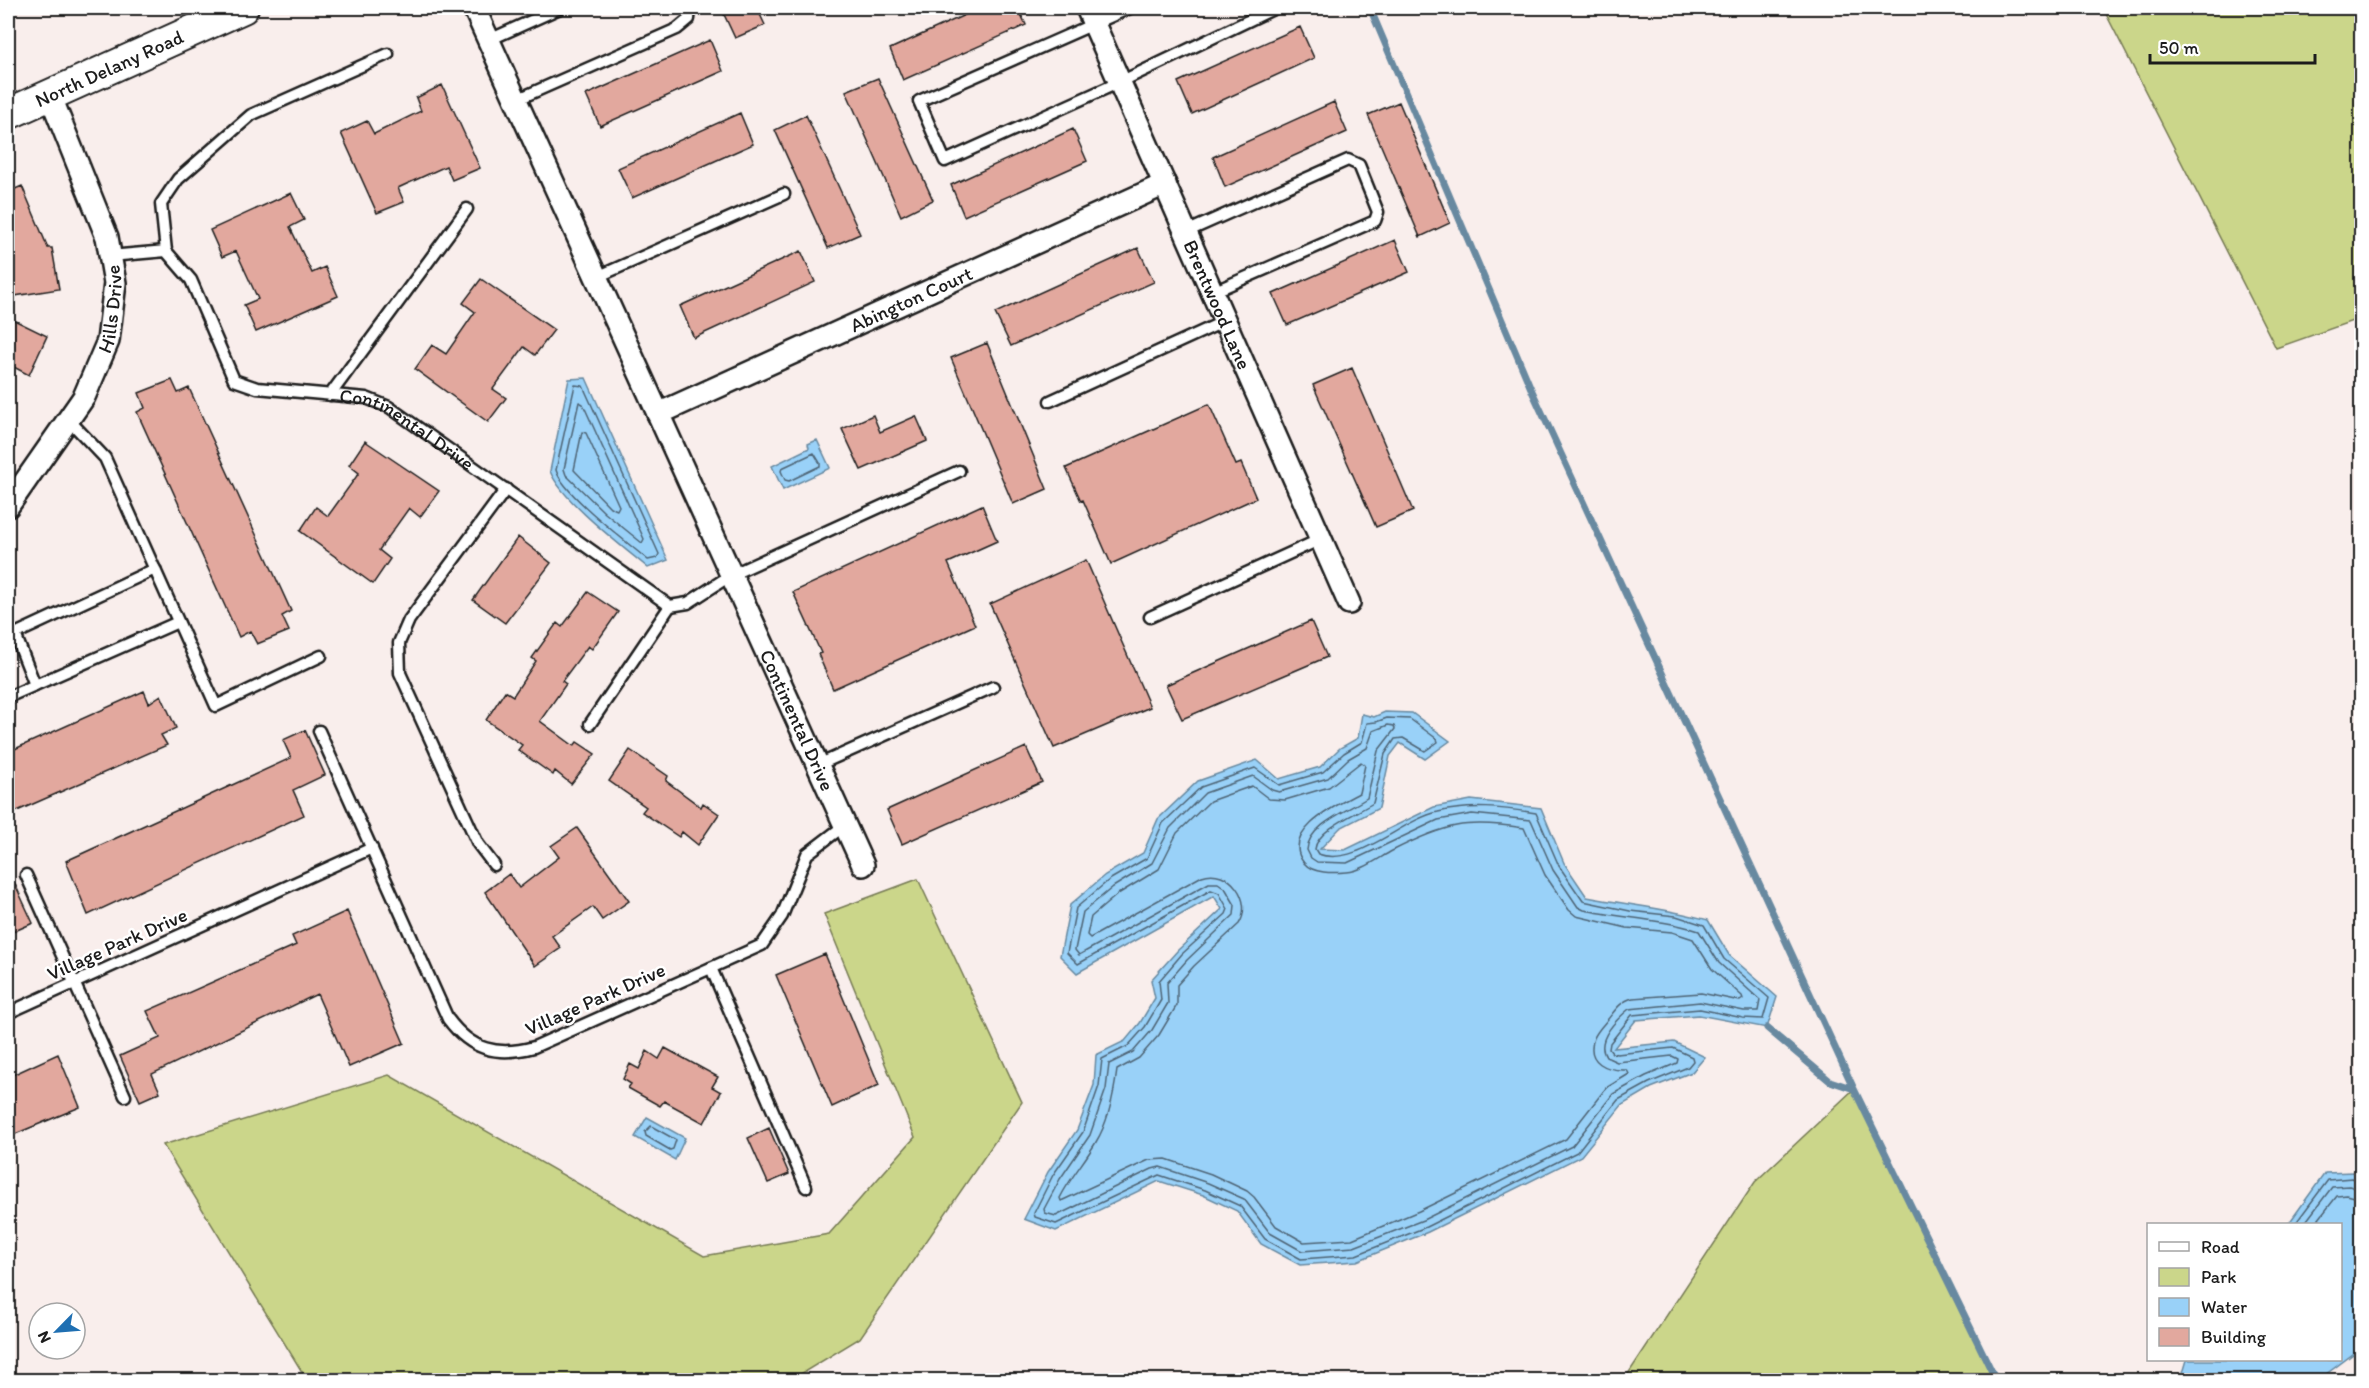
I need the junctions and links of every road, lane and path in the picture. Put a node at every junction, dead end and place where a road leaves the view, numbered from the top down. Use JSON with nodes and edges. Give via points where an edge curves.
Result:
{"nodes":[{"id":1,"x":243,"y":8,"type":"edge"},
{"id":2,"x":474,"y":8,"type":"edge"},
{"id":3,"x":560,"y":8,"type":"edge"},
{"id":4,"x":690,"y":8,"type":"edge"},
{"id":5,"x":1130,"y":8,"type":"edge"},
{"id":6,"x":1275,"y":8,"type":"edge"},
{"id":7,"x":1090,"y":16,"type":"edge"},
{"id":8,"x":489,"y":40,"type":"junction"},
{"id":9,"x":388,"y":54,"type":"dead end"},
{"id":10,"x":1120,"y":82,"type":"junction"},
{"id":11,"x":50,"y":95,"type":"junction"},
{"id":12,"x":516,"y":100,"type":"junction"},
{"id":13,"x":8,"y":114,"type":"edge"},
{"id":14,"x":1165,"y":184,"type":"junction"},
{"id":15,"x":784,"y":194,"type":"dead end"},
{"id":16,"x":467,"y":209,"type":"dead end"},
{"id":17,"x":1186,"y":232,"type":"junction"},
{"id":18,"x":166,"y":251,"type":"junction"},
{"id":19,"x":110,"y":256,"type":"junction"},
{"id":20,"x":597,"y":276,"type":"junction"},
{"id":21,"x":1213,"y":292,"type":"junction"},
{"id":22,"x":1226,"y":321,"type":"junction"},
{"id":23,"x":330,"y":395,"type":"junction"},
{"id":24,"x":1050,"y":400,"type":"dead end"},
{"id":25,"x":658,"y":414,"type":"junction"},
{"id":26,"x":69,"y":419,"type":"junction"},
{"id":27,"x":959,"y":471,"type":"dead end"},
{"id":28,"x":506,"y":489,"type":"junction"},
{"id":29,"x":8,"y":506,"type":"edge"},
{"id":30,"x":1322,"y":539,"type":"junction"},
{"id":31,"x":155,"y":569,"type":"junction"},
{"id":32,"x":731,"y":575,"type":"junction"},
{"id":33,"x":1349,"y":603,"type":"dead end"},
{"id":34,"x":670,"y":606,"type":"junction"},
{"id":35,"x":1150,"y":617,"type":"dead end"},
{"id":36,"x":178,"y":622,"type":"junction"},
{"id":37,"x":321,"y":656,"type":"dead end"},
{"id":38,"x":35,"y":685,"type":"junction"},
{"id":39,"x":993,"y":687,"type":"dead end"},
{"id":40,"x":8,"y":697,"type":"edge"},
{"id":41,"x":590,"y":724,"type":"dead end"},
{"id":42,"x":319,"y":731,"type":"dead end"},
{"id":43,"x":818,"y":765,"type":"junction"},
{"id":44,"x":845,"y":825,"type":"junction"},
{"id":45,"x":372,"y":848,"type":"junction"},
{"id":46,"x":494,"y":865,"type":"dead end"},
{"id":47,"x":863,"y":865,"type":"dead end"},
{"id":48,"x":26,"y":875,"type":"dead end"},
{"id":49,"x":711,"y":968,"type":"junction"},
{"id":50,"x":75,"y":983,"type":"junction"},
{"id":51,"x":8,"y":1013,"type":"edge"},
{"id":52,"x":125,"y":1096,"type":"dead end"},
{"id":53,"x":806,"y":1187,"type":"dead end"}],
"edges":[{"from":1,"to":11,"type":"street","name":"North Delany Road"},
{"from":2,"to":8,"type":"street","name":"Continental Drive"},
{"from":3,"to":8,"type":"lane"},
{"from":4,"to":12,"type":"lane","via":[[689,19],[677,29]]},
{"from":5,"to":7,"type":"lane"},
{"from":6,"to":10,"type":"lane"},
{"from":7,"to":10,"type":"street","name":"Brentwood Lane"},
{"from":7,"to":10,"type":"lane","via":[[919,101],[945,161]]},
{"from":8,"to":12,"type":"street","name":"Continental Drive"},
{"from":9,"to":18,"type":"lane","via":[[251,115],[178,179],[161,204]]},
{"from":10,"to":14,"type":"street","name":"Brentwood Lane"},
{"from":11,"to":13,"type":"street","name":"North Delany Road"},
{"from":11,"to":19,"type":"street","name":"Hills Drive","via":[[107,237]]},
{"from":12,"to":20,"type":"street","name":"Continental Drive"},
{"from":14,"to":17,"type":"street","name":"Brentwood Lane"},
{"from":14,"to":25,"type":"street","name":"Abington Court"},
{"from":15,"to":20,"type":"lane"},
{"from":16,"to":23,"type":"lane"},
{"from":17,"to":21,"type":"street","name":"Brentwood Lane"},
{"from":17,"to":21,"type":"lane","via":[[1348,160],[1359,165],[1378,212],[1375,220]]},
{"from":18,"to":19,"type":"lane"},
{"from":18,"to":23,"type":"lane","name":"Continental Drive","via":[[191,280],[234,380],[257,388]]},
{"from":19,"to":26,"type":"street","name":"Hills Drive","via":[[115,283],[108,342],[84,397]]},
{"from":20,"to":25,"type":"street","name":"Continental Drive"},
{"from":21,"to":22,"type":"street","name":"Brentwood Lane"},
{"from":22,"to":24,"type":"lane"},
{"from":22,"to":30,"type":"street","name":"Brentwood Lane"},
{"from":23,"to":28,"type":"lane","name":"Continental Drive","via":[[366,398],[389,407]]},
{"from":25,"to":32,"type":"street","name":"Continental Drive"},
{"from":26,"to":29,"type":"street","name":"Hills Drive"},
{"from":26,"to":31,"type":"lane","via":[[105,458]]},
{"from":27,"to":32,"type":"lane"},
{"from":28,"to":34,"type":"lane","name":"Continental Drive"},
{"from":28,"to":46,"type":"lane","via":[[409,620],[399,643],[400,673],[478,844]]},
{"from":30,"to":33,"type":"street","name":"Brentwood Lane"},
{"from":30,"to":35,"type":"lane"},
{"from":31,"to":36,"type":"lane"},
{"from":31,"to":38,"type":"lane","via":[[15,634]]},
{"from":32,"to":34,"type":"lane","via":[[688,603]]},
{"from":32,"to":43,"type":"street","name":"Continental Drive"},
{"from":34,"to":41,"type":"lane"},
{"from":36,"to":37,"type":"lane","via":[[216,706]]},
{"from":36,"to":38,"type":"lane"},
{"from":38,"to":40,"type":"lane"},
{"from":39,"to":43,"type":"lane"},
{"from":42,"to":45,"type":"lane","name":"Village Park Drive"},
{"from":43,"to":44,"type":"street","name":"Continental Drive"},
{"from":44,"to":47,"type":"street","name":"Continental Drive"},
{"from":44,"to":49,"type":"lane","name":"Village Park Drive","via":[[807,854],[782,916],[762,945]]},
{"from":45,"to":49,"type":"lane","name":"Village Park Drive","via":[[448,1019],[460,1035],[476,1045],[512,1053],[534,1047]]},
{"from":45,"to":50,"type":"lane","name":"Village Park Drive"},
{"from":48,"to":50,"type":"lane"},
{"from":49,"to":53,"type":"lane"},
{"from":50,"to":51,"type":"lane","name":"Village Park Drive"},
{"from":50,"to":52,"type":"lane"}]}
